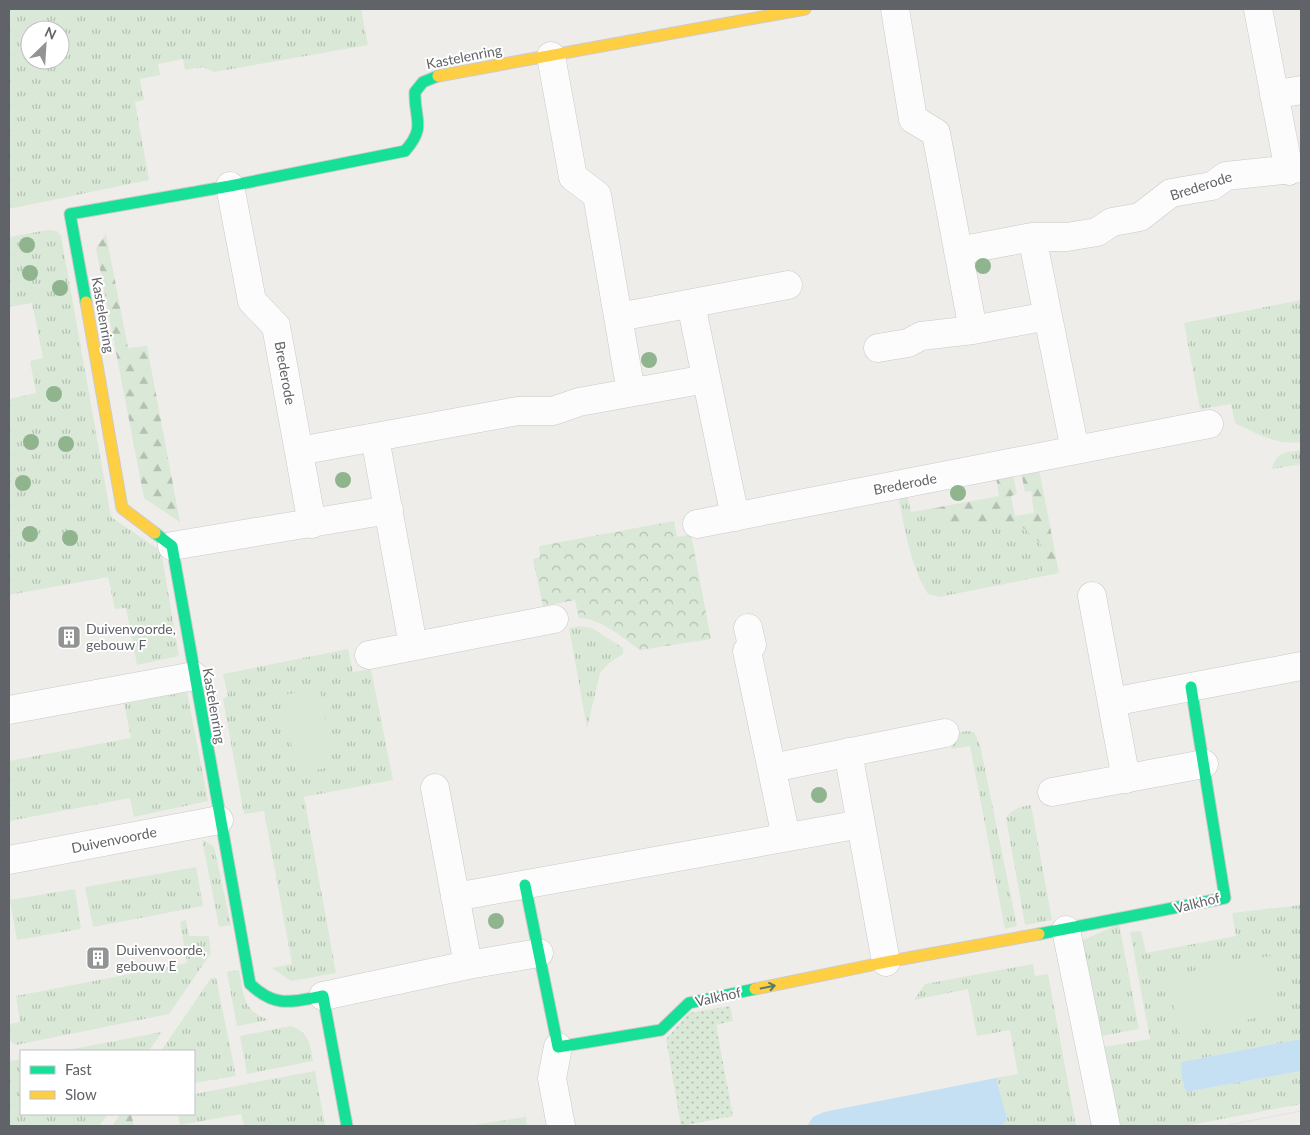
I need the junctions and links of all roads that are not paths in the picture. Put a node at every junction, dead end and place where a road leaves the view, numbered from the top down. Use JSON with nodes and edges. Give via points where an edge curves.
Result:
{"nodes":[{"id":1,"x":805,"y":9,"type":"edge"},
{"id":2,"x":895,"y":9,"type":"edge"},
{"id":3,"x":1258,"y":9,"type":"edge"},
{"id":4,"x":551,"y":56,"type":"junction"},
{"id":5,"x":1301,"y":90,"type":"edge"},
{"id":6,"x":1274,"y":95,"type":"junction"},
{"id":7,"x":1295,"y":170,"type":"edge"},
{"id":8,"x":230,"y":186,"type":"junction"},
{"id":9,"x":1032,"y":237,"type":"junction"},
{"id":10,"x":958,"y":251,"type":"junction"},
{"id":11,"x":788,"y":284,"type":"dead end"},
{"id":12,"x":692,"y":304,"type":"junction"},
{"id":13,"x":1048,"y":316,"type":"junction"},
{"id":14,"x":619,"y":317,"type":"junction"},
{"id":15,"x":973,"y":330,"type":"junction"},
{"id":16,"x":878,"y":348,"type":"dead end"},
{"id":17,"x":706,"y":379,"type":"junction"},
{"id":18,"x":631,"y":392,"type":"junction"},
{"id":19,"x":1209,"y":424,"type":"dead end"},
{"id":20,"x":375,"y":438,"type":"junction"},
{"id":21,"x":1075,"y":450,"type":"junction"},
{"id":22,"x":299,"y":451,"type":"junction"},
{"id":23,"x":389,"y":510,"type":"junction"},
{"id":24,"x":735,"y":517,"type":"junction"},
{"id":25,"x":312,"y":524,"type":"junction"},
{"id":26,"x":697,"y":524,"type":"dead end"},
{"id":27,"x":172,"y":546,"type":"junction"},
{"id":28,"x":1092,"y":596,"type":"dead end"},
{"id":29,"x":554,"y":618,"type":"dead end"},
{"id":30,"x":748,"y":628,"type":"dead end"},
{"id":31,"x":413,"y":645,"type":"junction"},
{"id":32,"x":369,"y":655,"type":"dead end"},
{"id":33,"x":1301,"y":666,"type":"edge"},
{"id":34,"x":194,"y":676,"type":"junction"},
{"id":35,"x":1191,"y":687,"type":"junction"},
{"id":36,"x":1112,"y":702,"type":"junction"},
{"id":37,"x":9,"y":710,"type":"edge"},
{"id":38,"x":945,"y":733,"type":"dead end"},
{"id":39,"x":848,"y":752,"type":"junction"},
{"id":40,"x":1204,"y":764,"type":"junction"},
{"id":41,"x":772,"y":768,"type":"junction"},
{"id":42,"x":1126,"y":779,"type":"junction"},
{"id":43,"x":435,"y":788,"type":"dead end"},
{"id":44,"x":1052,"y":792,"type":"dead end"},
{"id":45,"x":219,"y":820,"type":"junction"},
{"id":46,"x":861,"y":824,"type":"junction"},
{"id":47,"x":786,"y":837,"type":"junction"},
{"id":48,"x":9,"y":860,"type":"edge"},
{"id":49,"x":525,"y":885,"type":"junction"},
{"id":50,"x":455,"y":897,"type":"junction"},
{"id":51,"x":1066,"y":930,"type":"junction"},
{"id":52,"x":539,"y":953,"type":"junction"},
{"id":53,"x":886,"y":962,"type":"junction"},
{"id":54,"x":468,"y":965,"type":"junction"},
{"id":55,"x":323,"y":996,"type":"junction"},
{"id":56,"x":558,"y":1047,"type":"junction"},
{"id":57,"x":347,"y":1126,"type":"edge"},
{"id":58,"x":561,"y":1126,"type":"edge"},
{"id":59,"x":1106,"y":1126,"type":"edge"}],
"edges":[{"from":1,"to":4,"type":"street","name":"Kastelenring"},
{"from":2,"to":10,"type":"street","via":[[913,119],[936,133]]},
{"from":3,"to":6,"type":"street","name":"Brederode"},
{"from":4,"to":8,"type":"street","name":"Kastelenring","via":[[420,82],[414,101],[419,127],[414,142],[405,151]]},
{"from":4,"to":14,"type":"street","via":[[573,177],[597,195]]},
{"from":5,"to":6,"type":"street"},
{"from":6,"to":7,"type":"street","name":"Brederode"},
{"from":7,"to":9,"type":"street","name":"Brederode","via":[[1226,176],[1212,186],[1171,193],[1140,217],[1112,222],[1096,232],[1067,237]]},
{"from":8,"to":22,"type":"street","name":"Brederode","via":[[252,301],[276,326]]},
{"from":8,"to":27,"type":"street","name":"Kastelenring","via":[[70,214],[122,508]]},
{"from":9,"to":10,"type":"street","name":"Brederode"},
{"from":9,"to":13,"type":"street"},
{"from":10,"to":15,"type":"street"},
{"from":11,"to":12,"type":"street"},
{"from":12,"to":14,"type":"street"},
{"from":12,"to":17,"type":"street"},
{"from":13,"to":15,"type":"street"},
{"from":13,"to":21,"type":"street"},
{"from":14,"to":18,"type":"street"},
{"from":15,"to":16,"type":"street","via":[[921,336],[908,343]]},
{"from":17,"to":18,"type":"street"},
{"from":17,"to":24,"type":"street"},
{"from":18,"to":20,"type":"street","via":[[552,411],[518,410]]},
{"from":19,"to":21,"type":"street","name":"Brederode"},
{"from":20,"to":22,"type":"street"},
{"from":20,"to":23,"type":"street"},
{"from":21,"to":24,"type":"street","name":"Brederode"},
{"from":22,"to":25,"type":"street","name":"Brederode"},
{"from":23,"to":25,"type":"street"},
{"from":23,"to":31,"type":"street"},
{"from":24,"to":26,"type":"street","name":"Brederode"},
{"from":25,"to":27,"type":"street"},
{"from":27,"to":34,"type":"street","name":"Kastelenring"},
{"from":28,"to":36,"type":"street"},
{"from":29,"to":31,"type":"street"},
{"from":30,"to":41,"type":"street","via":[[752,645],[747,651]]},
{"from":31,"to":32,"type":"street"},
{"from":33,"to":35,"type":"street"},
{"from":34,"to":37,"type":"street"},
{"from":34,"to":45,"type":"street","name":"Kastelenring"},
{"from":35,"to":36,"type":"street"},
{"from":35,"to":40,"type":"street","name":"Valkhof"},
{"from":36,"to":42,"type":"street"},
{"from":38,"to":39,"type":"street"},
{"from":39,"to":41,"type":"street"},
{"from":39,"to":46,"type":"street"},
{"from":40,"to":42,"type":"street"},
{"from":40,"to":51,"type":"street","name":"Valkhof","via":[[1225,898]]},
{"from":41,"to":47,"type":"street"},
{"from":42,"to":44,"type":"street"},
{"from":43,"to":50,"type":"street"},
{"from":45,"to":48,"type":"street","name":"Duivenvoorde"},
{"from":45,"to":55,"type":"street","name":"Kastelenring","via":[[250,984],[262,997],[280,1003]]},
{"from":46,"to":47,"type":"street"},
{"from":46,"to":53,"type":"street"},
{"from":47,"to":49,"type":"street"},
{"from":49,"to":50,"type":"street"},
{"from":49,"to":52,"type":"street"},
{"from":50,"to":54,"type":"street"},
{"from":51,"to":53,"type":"street","name":"Valkhof"},
{"from":51,"to":59,"type":"street"},
{"from":52,"to":54,"type":"street"},
{"from":52,"to":56,"type":"street"},
{"from":56,"to":53,"type":"street","name":"Valkhof","one_way":true,"via":[[661,1030],[689,1003]]},
{"from":54,"to":55,"type":"street"},
{"from":55,"to":57,"type":"street"},
{"from":56,"to":58,"type":"street","via":[[552,1078]]}]}
